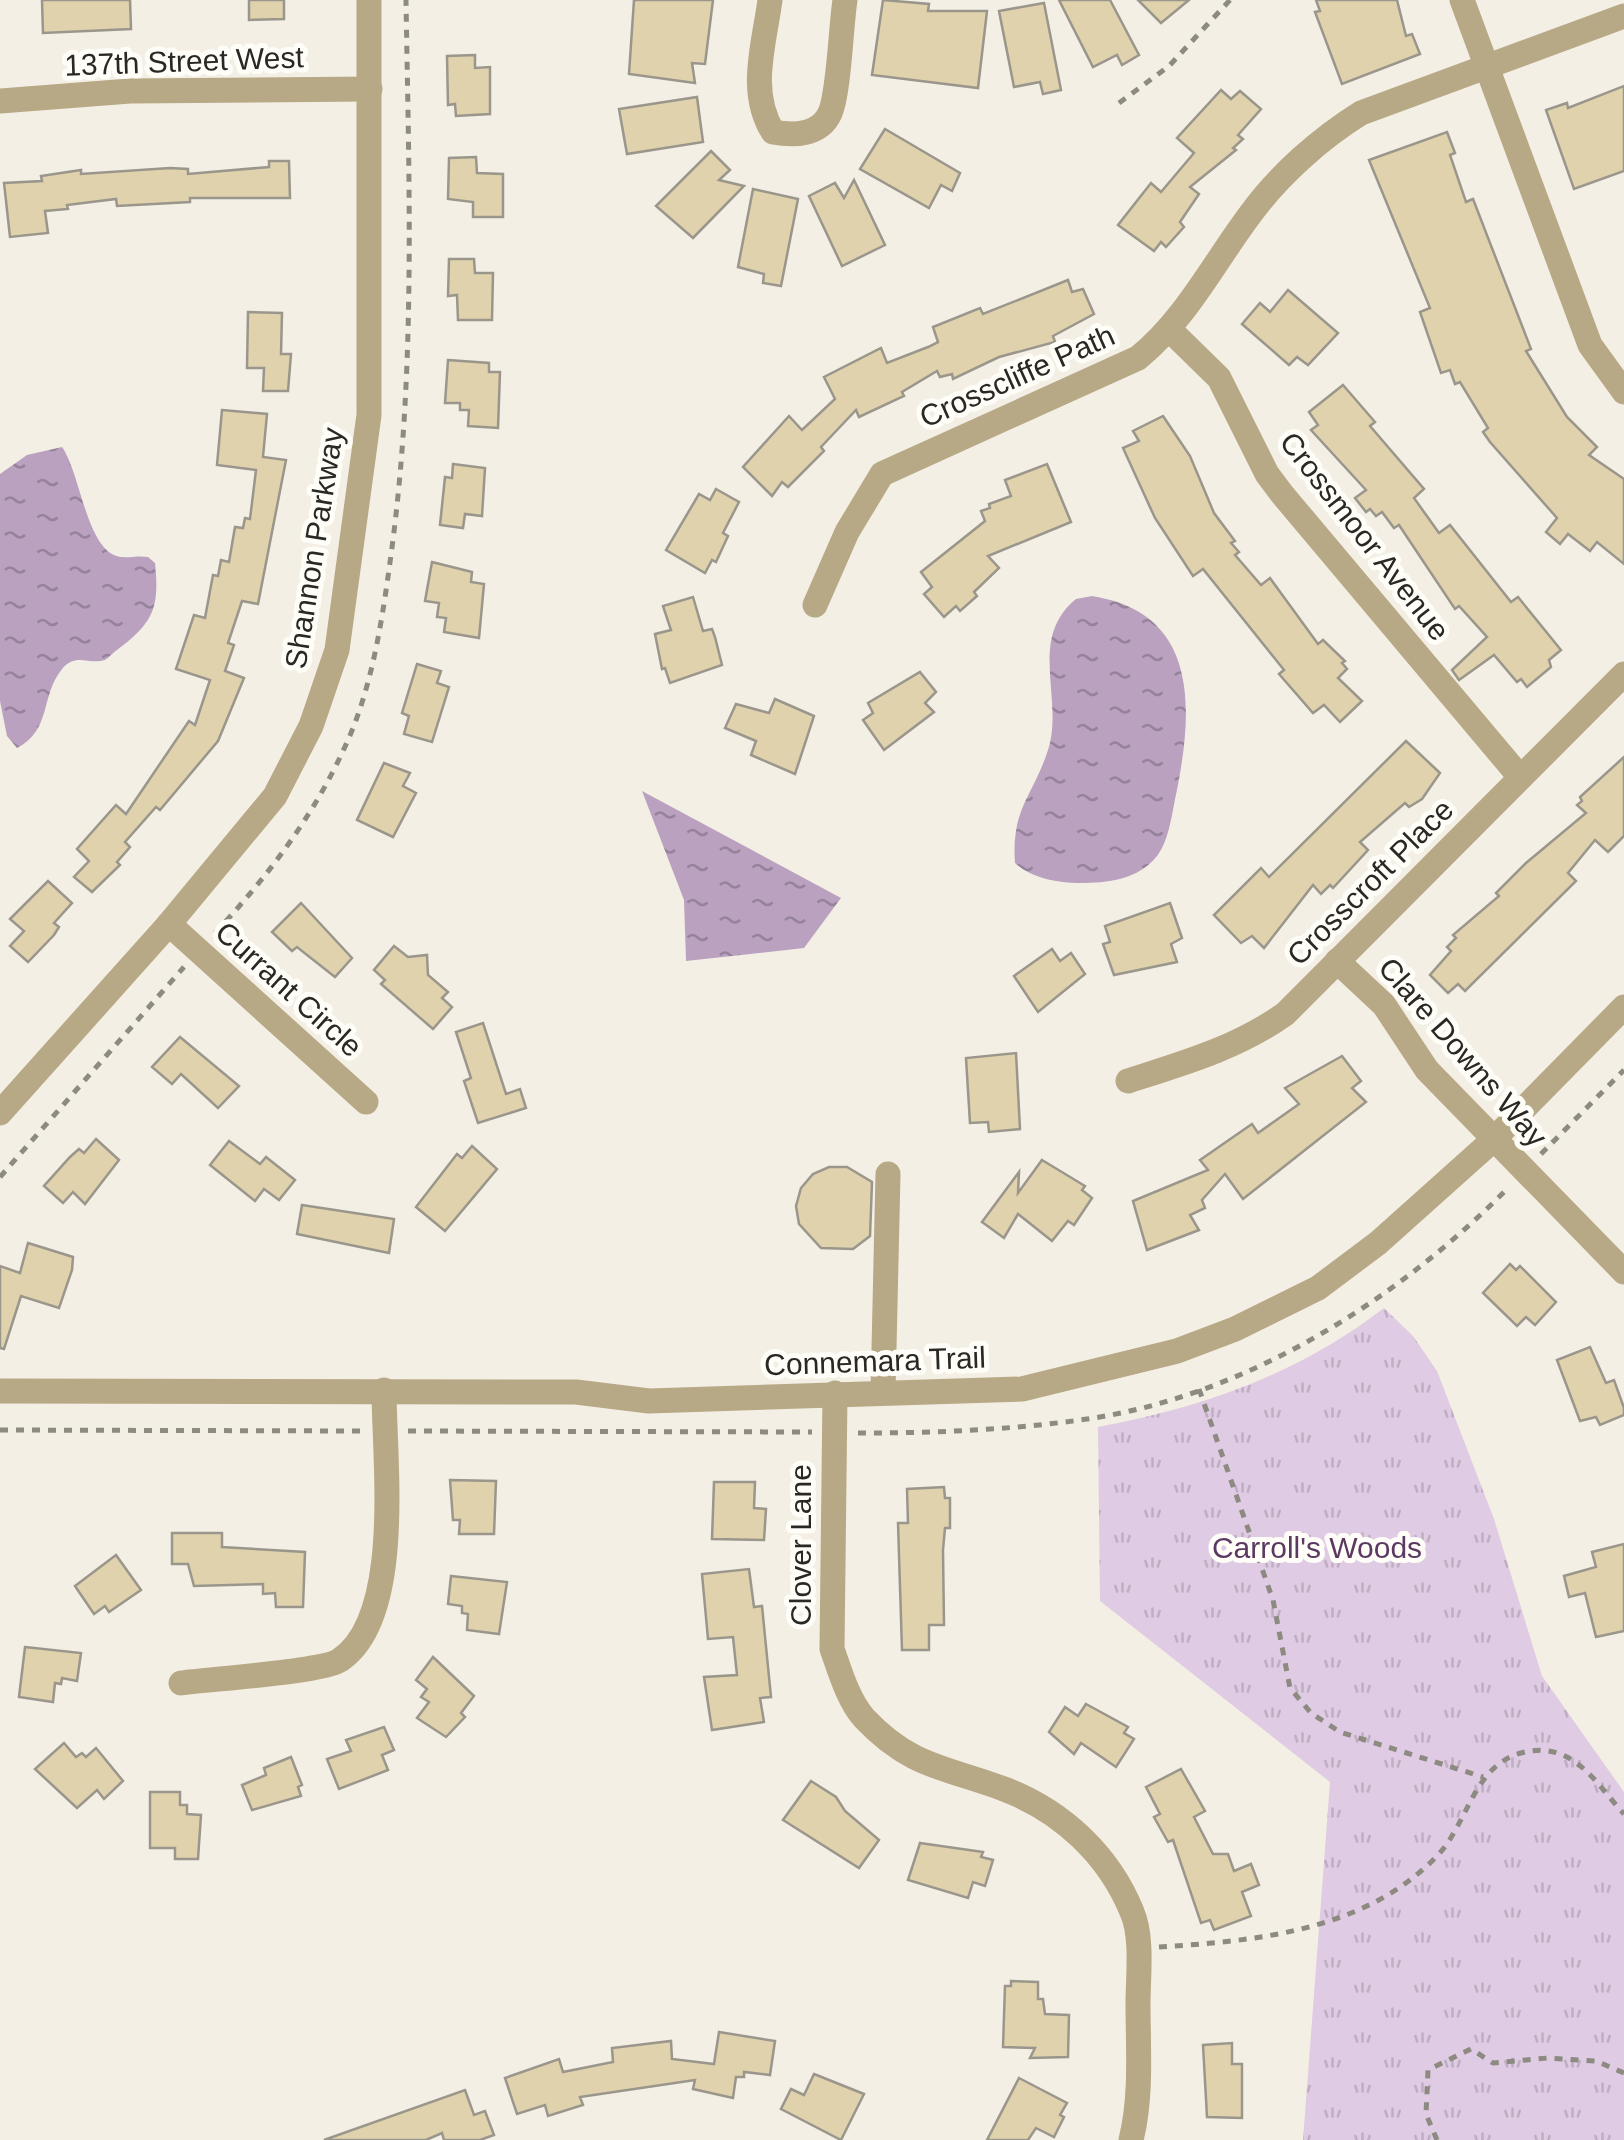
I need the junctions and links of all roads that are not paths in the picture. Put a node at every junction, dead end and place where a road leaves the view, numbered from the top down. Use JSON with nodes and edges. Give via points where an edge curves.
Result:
{"nodes":[{"id":1,"x":369,"y":0,"type":"edge"},
{"id":2,"x":770,"y":0,"type":"edge"},
{"id":3,"x":845,"y":0,"type":"edge"},
{"id":4,"x":1462,"y":0,"type":"edge"},
{"id":5,"x":1624,"y":16,"type":"edge"},
{"id":6,"x":1484,"y":66,"type":"junction"},
{"id":7,"x":370,"y":89,"type":"junction"},
{"id":8,"x":0,"y":101,"type":"edge"},
{"id":9,"x":1171,"y":331,"type":"junction"},
{"id":10,"x":1624,"y":392,"type":"edge"},
{"id":11,"x":815,"y":605,"type":"dead end"},
{"id":12,"x":1624,"y":674,"type":"edge"},
{"id":13,"x":1520,"y":777,"type":"junction"},
{"id":14,"x":169,"y":924,"type":"junction"},
{"id":15,"x":1337,"y":961,"type":"junction"},
{"id":16,"x":1624,"y":1007,"type":"edge"},
{"id":17,"x":1128,"y":1082,"type":"dead end"},
{"id":18,"x":366,"y":1102,"type":"dead end"},
{"id":19,"x":0,"y":1113,"type":"edge"},
{"id":20,"x":1492,"y":1141,"type":"junction"},
{"id":21,"x":888,"y":1174,"type":"dead end"},
{"id":22,"x":1624,"y":1272,"type":"edge"},
{"id":23,"x":384,"y":1390,"type":"junction"},
{"id":24,"x":0,"y":1391,"type":"edge"},
{"id":25,"x":883,"y":1392,"type":"junction"},
{"id":26,"x":835,"y":1393,"type":"junction"},
{"id":27,"x":181,"y":1683,"type":"dead end"},
{"id":28,"x":1130,"y":2140,"type":"edge"}],
"edges":[{"from":1,"to":7,"type":"street","name":"Shannon Parkway"},
{"from":2,"to":3,"type":"street","via":[[759,110],[774,132],[791,136],[813,131],[830,114]]},
{"from":4,"to":6,"type":"street"},
{"from":5,"to":6,"type":"street","name":"Crosscliffe Path"},
{"from":6,"to":9,"type":"street","name":"Crosscliffe Path","via":[[1332,131],[1254,209]]},
{"from":6,"to":10,"type":"street","via":[[1590,345]]},
{"from":7,"to":8,"type":"street","name":"137th Street West","via":[[130,91]]},
{"from":7,"to":14,"type":"street","name":"Shannon Parkway","via":[[369,415],[337,650],[311,726],[275,796]]},
{"from":9,"to":11,"type":"street","name":"Crosscliffe Path","via":[[1111,373],[882,474]]},
{"from":9,"to":13,"type":"street","name":"Crossmoor Avenue","via":[[1220,378],[1266,474]]},
{"from":12,"to":13,"type":"street","name":"Crosscroft Place"},
{"from":13,"to":15,"type":"street","name":"Crosscroft Place"},
{"from":14,"to":18,"type":"street","name":"Currant Circle"},
{"from":14,"to":19,"type":"street","name":"Shannon Parkway"},
{"from":15,"to":17,"type":"street","name":"Crosscroft Place","via":[[1254,1036]]},
{"from":15,"to":20,"type":"street","name":"Clare Downs Way","via":[[1384,1004],[1411,1052]]},
{"from":16,"to":20,"type":"street","name":"Connemara Trail"},
{"from":20,"to":22,"type":"street","name":"Clare Downs Way"},
{"from":20,"to":25,"type":"street","name":"Connemara Trail","via":[[1318,1288],[1235,1329],[1128,1365],[1022,1390]]},
{"from":21,"to":25,"type":"street"},
{"from":23,"to":24,"type":"street","name":"Connemara Trail"},
{"from":23,"to":26,"type":"street","name":"Connemara Trail","via":[[576,1392],[648,1401]]},
{"from":23,"to":27,"type":"street","via":[[384,1579],[364,1634],[338,1662]]},
{"from":25,"to":26,"type":"street","name":"Connemara Trail"},
{"from":26,"to":28,"type":"street","name":"Clover Lane","via":[[832,1649],[862,1715],[928,1767],[1006,1790],[1058,1817],[1089,1842],[1134,1915],[1138,2092]]}]}
